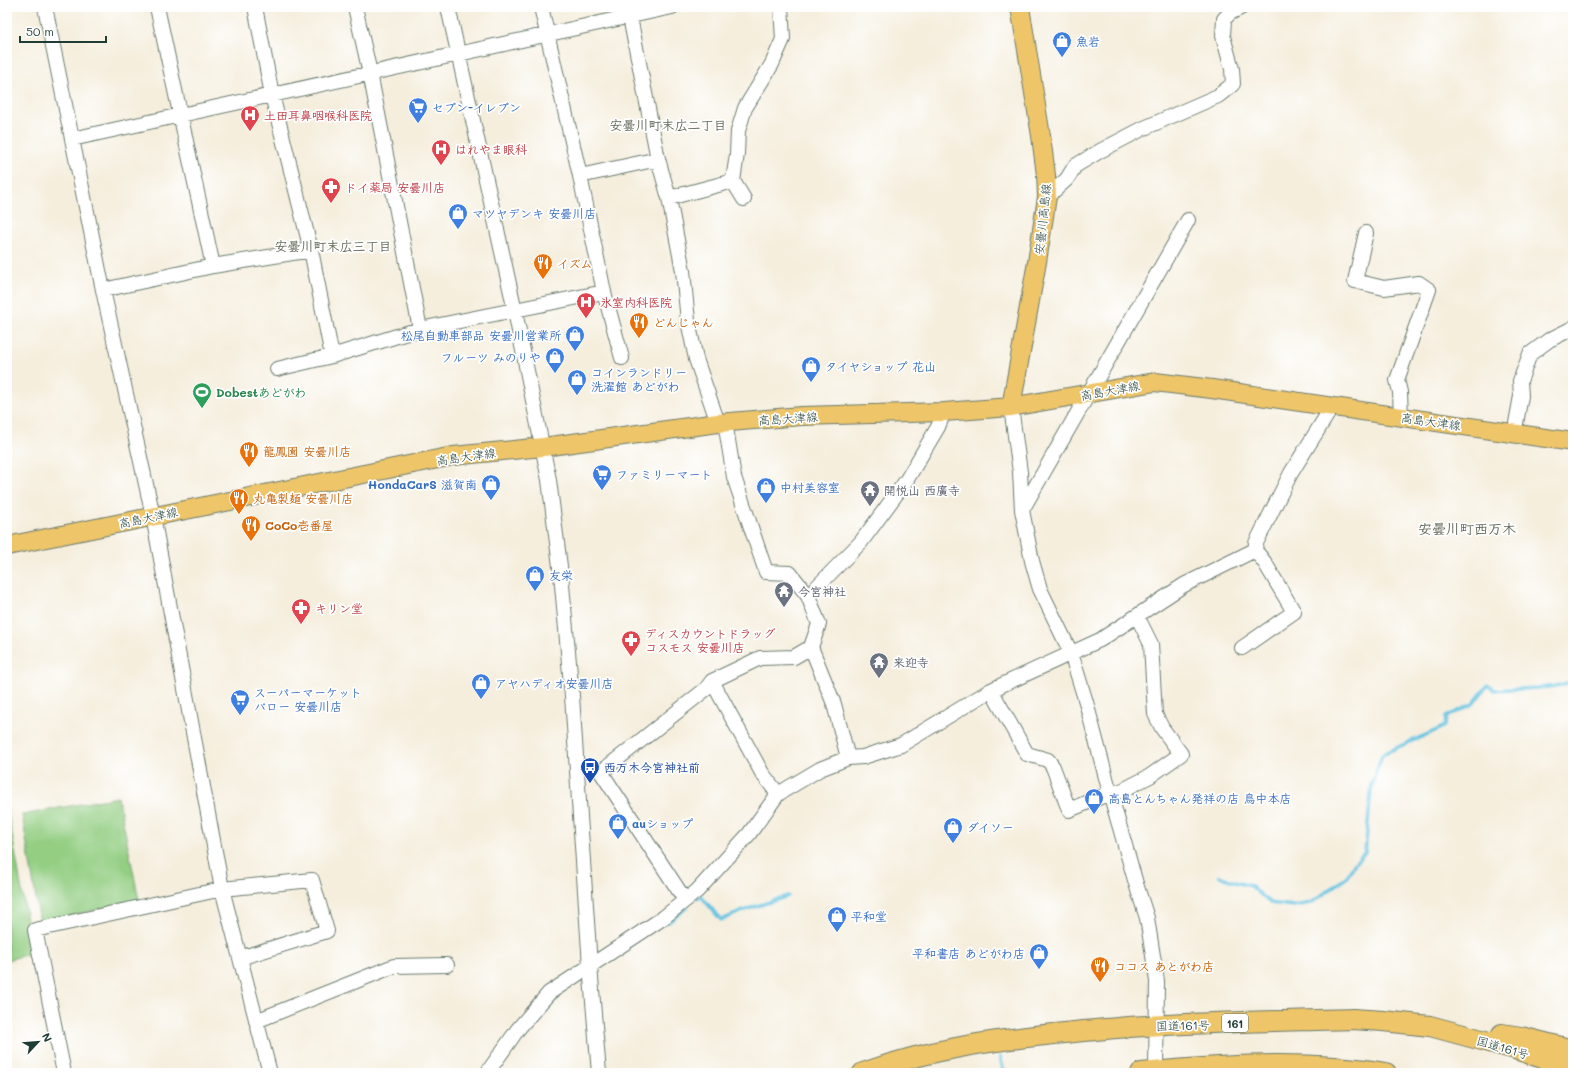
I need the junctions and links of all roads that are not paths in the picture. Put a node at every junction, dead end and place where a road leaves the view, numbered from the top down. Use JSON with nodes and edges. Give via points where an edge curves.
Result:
{"nodes":[{"id":1,"x":45,"y":7,"type":"edge"},
{"id":2,"x":157,"y":7,"type":"edge"},
{"id":3,"x":255,"y":7,"type":"edge"},
{"id":4,"x":355,"y":7,"type":"edge"},
{"id":5,"x":448,"y":7,"type":"edge"},
{"id":6,"x":541,"y":7,"type":"edge"},
{"id":7,"x":672,"y":7,"type":"edge"},
{"id":8,"x":781,"y":7,"type":"edge"},
{"id":9,"x":1020,"y":7,"type":"edge"},
{"id":10,"x":1242,"y":7,"type":"edge"},
{"id":11,"x":629,"y":11,"type":"edge"},
{"id":12,"x":548,"y":34,"type":"junction"},
{"id":13,"x":459,"y":55,"type":"junction"},
{"id":14,"x":370,"y":74,"type":"junction"},
{"id":15,"x":272,"y":95,"type":"junction"},
{"id":16,"x":181,"y":116,"type":"junction"},
{"id":17,"x":72,"y":139,"type":"junction"},
{"id":18,"x":658,"y":159,"type":"junction"},
{"id":19,"x":580,"y":176,"type":"junction"},
{"id":20,"x":733,"y":181,"type":"junction"},
{"id":21,"x":1047,"y":197,"type":"junction"},
{"id":22,"x":669,"y":198,"type":"junction"},
{"id":23,"x":744,"y":199,"type":"dead end"},
{"id":24,"x":1188,"y":220,"type":"dead end"},
{"id":25,"x":1366,"y":233,"type":"dead end"},
{"id":26,"x":311,"y":250,"type":"junction"},
{"id":27,"x":213,"y":266,"type":"junction"},
{"id":28,"x":103,"y":290,"type":"junction"},
{"id":29,"x":604,"y":292,"type":"junction"},
{"id":30,"x":515,"y":311,"type":"junction"},
{"id":31,"x":1573,"y":328,"type":"edge"},
{"id":32,"x":420,"y":329,"type":"junction"},
{"id":33,"x":332,"y":356,"type":"junction"},
{"id":34,"x":622,"y":358,"type":"dead end"},
{"id":35,"x":277,"y":369,"type":"dead end"},
{"id":36,"x":1087,"y":395,"type":"junction"},
{"id":37,"x":1011,"y":407,"type":"junction"},
{"id":38,"x":1332,"y":407,"type":"junction"},
{"id":39,"x":944,"y":412,"type":"junction"},
{"id":40,"x":1401,"y":417,"type":"junction"},
{"id":41,"x":721,"y":423,"type":"junction"},
{"id":42,"x":1514,"y":434,"type":"junction"},
{"id":43,"x":1573,"y":442,"type":"edge"},
{"id":44,"x":543,"y":446,"type":"junction"},
{"id":45,"x":1022,"y":510,"type":"junction"},
{"id":46,"x":153,"y":516,"type":"junction"},
{"id":47,"x":7,"y":546,"type":"edge"},
{"id":48,"x":1255,"y":550,"type":"junction"},
{"id":49,"x":808,"y":596,"type":"junction"},
{"id":50,"x":1137,"y":616,"type":"junction"},
{"id":51,"x":811,"y":647,"type":"junction"},
{"id":52,"x":1242,"y":648,"type":"dead end"},
{"id":53,"x":1071,"y":654,"type":"junction"},
{"id":54,"x":712,"y":681,"type":"junction"},
{"id":55,"x":991,"y":690,"type":"junction"},
{"id":56,"x":848,"y":758,"type":"junction"},
{"id":57,"x":1110,"y":793,"type":"junction"},
{"id":58,"x":778,"y":794,"type":"junction"},
{"id":59,"x":222,"y":889,"type":"junction"},
{"id":60,"x":685,"y":900,"type":"junction"},
{"id":61,"x":240,"y":958,"type":"junction"},
{"id":62,"x":447,"y":965,"type":"dead end"},
{"id":63,"x":590,"y":966,"type":"junction"},
{"id":64,"x":256,"y":1021,"type":"junction"},
{"id":65,"x":1158,"y":1026,"type":"junction"},
{"id":66,"x":1430,"y":1026,"type":"junction"},
{"id":67,"x":1573,"y":1050,"type":"edge"},
{"id":68,"x":1573,"y":1068,"type":"edge"},
{"id":69,"x":1151,"y":1072,"type":"edge"},
{"id":70,"x":1375,"y":1072,"type":"edge"},
{"id":71,"x":64,"y":1073,"type":"edge"},
{"id":72,"x":270,"y":1073,"type":"edge"},
{"id":73,"x":487,"y":1073,"type":"edge"},
{"id":74,"x":599,"y":1073,"type":"edge"},
{"id":75,"x":863,"y":1073,"type":"edge"}],
"edges":[{"from":1,"to":17,"type":"street"},
{"from":2,"to":16,"type":"street"},
{"from":3,"to":15,"type":"street"},
{"from":4,"to":14,"type":"street"},
{"from":5,"to":13,"type":"street"},
{"from":6,"to":12,"type":"street"},
{"from":7,"to":11,"type":"street"},
{"from":8,"to":20,"type":"street","via":[[783,39],[772,64],[745,108],[738,131]]},
{"from":9,"to":21,"type":"main road","name":"安曇川高島線","via":[[1041,136]]},
{"from":10,"to":21,"type":"street","via":[[1224,19],[1223,36],[1232,69],[1233,84],[1218,96],[1142,129],[1100,151],[1076,166],[1068,179]]},
{"from":11,"to":12,"type":"street"},
{"from":11,"to":18,"type":"street"},
{"from":12,"to":13,"type":"street"},
{"from":12,"to":19,"type":"street"},
{"from":13,"to":14,"type":"street"},
{"from":13,"to":30,"type":"street"},
{"from":14,"to":15,"type":"street"},
{"from":14,"to":32,"type":"street"},
{"from":15,"to":16,"type":"street"},
{"from":15,"to":26,"type":"street"},
{"from":16,"to":17,"type":"street"},
{"from":16,"to":27,"type":"street"},
{"from":17,"to":28,"type":"street"},
{"from":18,"to":19,"type":"street"},
{"from":18,"to":22,"type":"street"},
{"from":19,"to":29,"type":"street"},
{"from":20,"to":22,"type":"street"},
{"from":20,"to":23,"type":"street"},
{"from":21,"to":37,"type":"main road","name":"安曇川高島線"},
{"from":22,"to":41,"type":"street","via":[[696,359]]},
{"from":24,"to":36,"type":"street"},
{"from":25,"to":40,"type":"street","via":[[1355,281],[1384,288],[1418,283],[1429,290],[1396,380],[1400,392]]},
{"from":26,"to":27,"type":"street"},
{"from":26,"to":33,"type":"street"},
{"from":27,"to":28,"type":"street"},
{"from":28,"to":46,"type":"street"},
{"from":29,"to":30,"type":"street"},
{"from":29,"to":34,"type":"street"},
{"from":30,"to":32,"type":"street"},
{"from":30,"to":44,"type":"street"},
{"from":31,"to":42,"type":"street","via":[[1549,340],[1530,354],[1520,381],[1521,396]]},
{"from":32,"to":33,"type":"street"},
{"from":33,"to":35,"type":"street"},
{"from":36,"to":37,"type":"main road","name":"高島大津線"},
{"from":36,"to":38,"type":"main road","name":"高島大津線","via":[[1155,382]]},
{"from":36,"to":45,"type":"street"},
{"from":37,"to":39,"type":"main road","name":"高島大津線"},
{"from":37,"to":45,"type":"street","via":[[1020,472]]},
{"from":38,"to":40,"type":"main road","name":"高島大津線"},
{"from":38,"to":48,"type":"street","via":[[1291,473],[1256,543]]},
{"from":39,"to":41,"type":"main road","name":"高島大津線","via":[[801,416]]},
{"from":39,"to":49,"type":"street","via":[[906,481],[861,542]]},
{"from":40,"to":42,"type":"main road","name":"高島大津線"},
{"from":41,"to":44,"type":"main road","name":"高島大津線"},
{"from":41,"to":49,"type":"street","via":[[734,477],[766,572],[790,573]]},
{"from":42,"to":43,"type":"main road","name":"高島大津線"},
{"from":44,"to":46,"type":"main road","name":"高島大津線","via":[[453,456]]},
{"from":44,"to":63,"type":"street","via":[[561,574]]},
{"from":45,"to":53,"type":"street","via":[[1040,589]]},
{"from":46,"to":47,"type":"main road","name":"高島大津線"},
{"from":46,"to":59,"type":"street"},
{"from":48,"to":50,"type":"street","via":[[1184,584]]},
{"from":48,"to":52,"type":"street","via":[[1294,612]]},
{"from":49,"to":51,"type":"street","via":[[819,624]]},
{"from":50,"to":53,"type":"street","via":[[1100,640]]},
{"from":50,"to":57,"type":"street","via":[[1151,644],[1155,714],[1181,754],[1150,776],[1121,791]]},
{"from":51,"to":54,"type":"street","via":[[794,657],[760,658]]},
{"from":51,"to":56,"type":"street","via":[[834,704]]},
{"from":53,"to":55,"type":"street"},
{"from":53,"to":57,"type":"street"},
{"from":54,"to":58,"type":"street","via":[[762,773]]},
{"from":54,"to":60,"type":"street","via":[[706,689],[600,772]]},
{"from":55,"to":56,"type":"street","via":[[901,745],[863,757]]},
{"from":55,"to":57,"type":"street","via":[[1027,754],[1048,760],[1053,767],[1069,810]]},
{"from":56,"to":58,"type":"street","via":[[820,769]]},
{"from":57,"to":65,"type":"street","via":[[1147,918],[1157,981]]},
{"from":58,"to":60,"type":"street","via":[[749,834],[698,891]]},
{"from":59,"to":61,"type":"street"},
{"from":59,"to":61,"type":"street","via":[[312,880],[327,931]]},
{"from":59,"to":71,"type":"street","via":[[35,930]]},
{"from":60,"to":63,"type":"street","via":[[663,918]]},
{"from":61,"to":64,"type":"street"},
{"from":62,"to":64,"type":"street","via":[[394,966]]},
{"from":63,"to":73,"type":"street","via":[[549,993],[518,1029]]},
{"from":63,"to":74,"type":"street"},
{"from":64,"to":72,"type":"street"},
{"from":65,"to":66,"type":"highway","name":"国道161号","number":"161","via":[[1353,1019]]},
{"from":65,"to":69,"type":"street"},
{"from":65,"to":75,"type":"highway","name":"国道161号","number":"161","via":[[982,1042],[895,1062]]},
{"from":66,"to":67,"type":"highway","via":[[1521,1037]]},
{"from":66,"to":68,"type":"highway","name":"国道161号","number":"161"},
{"from":69,"to":70,"type":"highway","via":[[1191,1068],[1330,1066]]}]}
